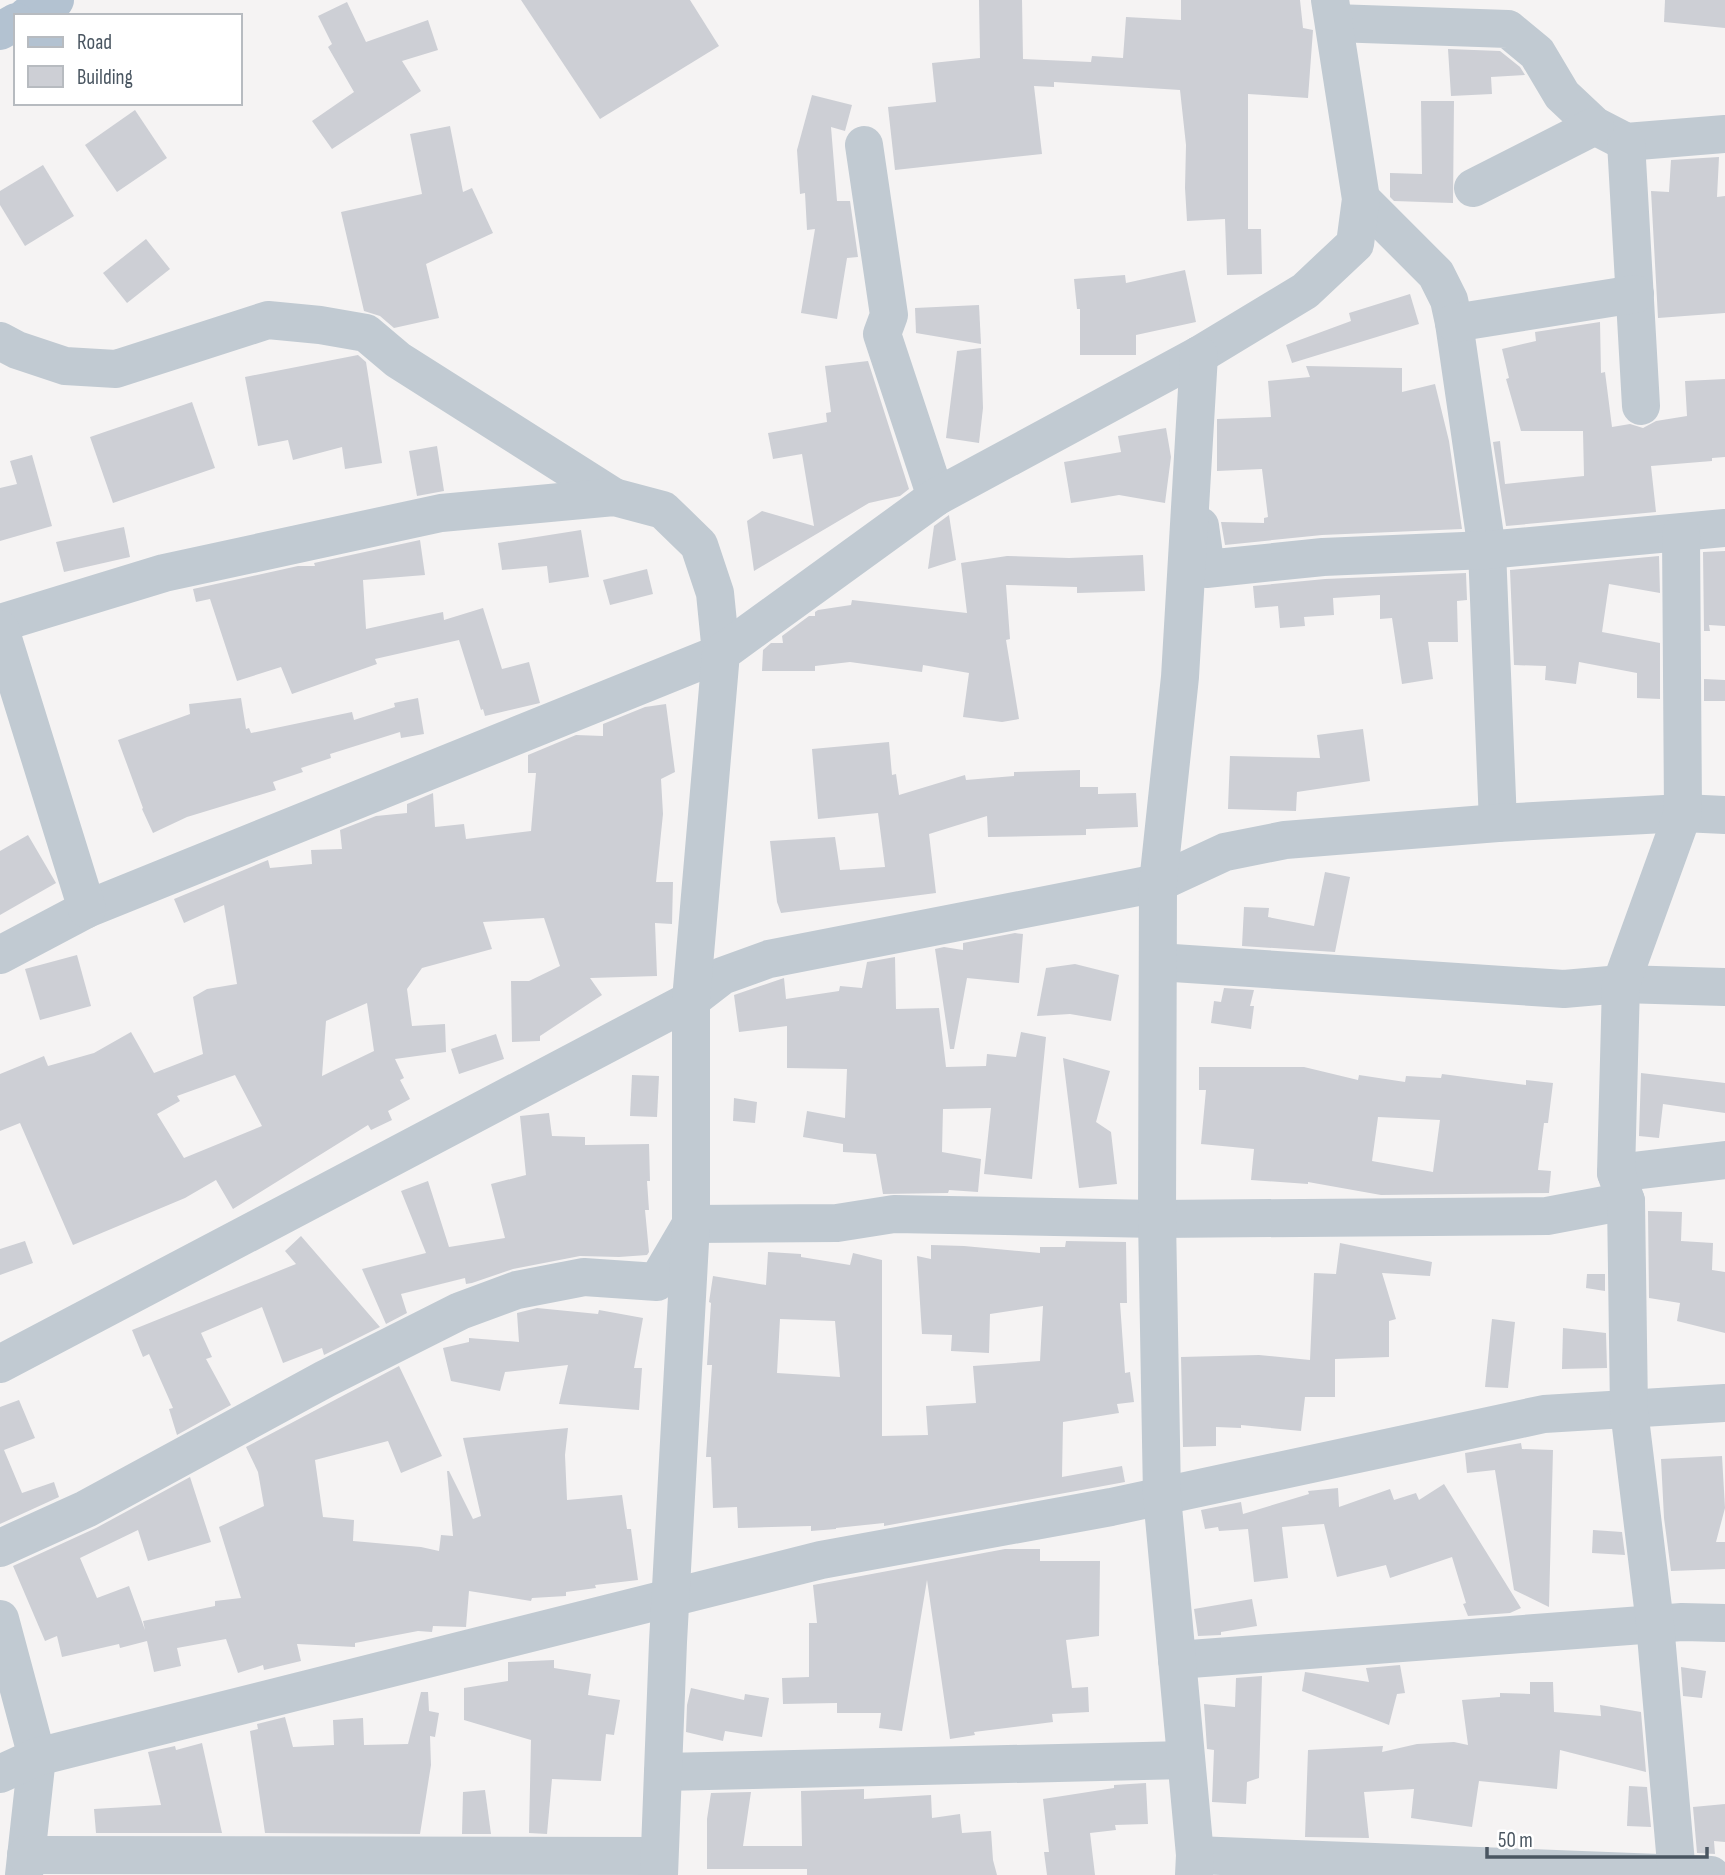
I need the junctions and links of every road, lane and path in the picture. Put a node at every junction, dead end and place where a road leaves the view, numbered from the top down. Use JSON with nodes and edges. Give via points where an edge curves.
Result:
{"nodes":[{"id":1,"x":55,"y":0,"type":"edge"},
{"id":2,"x":1332,"y":11,"type":"edge"},
{"id":3,"x":30,"y":14,"type":"edge"},
{"id":4,"x":1610,"y":134,"type":"junction"},
{"id":5,"x":1725,"y":134,"type":"edge"},
{"id":6,"x":864,"y":145,"type":"dead end"},
{"id":7,"x":1474,"y":188,"type":"dead end"},
{"id":8,"x":1361,"y":199,"type":"junction"},
{"id":9,"x":1401,"y":238,"type":"junction"},
{"id":10,"x":1355,"y":244,"type":"junction"},
{"id":11,"x":1635,"y":295,"type":"junction"},
{"id":12,"x":1454,"y":323,"type":"junction"},
{"id":13,"x":0,"y":341,"type":"edge"},
{"id":14,"x":1199,"y":355,"type":"junction"},
{"id":15,"x":1641,"y":406,"type":"dead end"},
{"id":16,"x":1192,"y":465,"type":"junction"},
{"id":17,"x":614,"y":497,"type":"junction"},
{"id":18,"x":936,"y":497,"type":"junction"},
{"id":19,"x":1725,"y":528,"type":"edge"},
{"id":20,"x":1681,"y":534,"type":"junction"},
{"id":21,"x":1487,"y":550,"type":"junction"},
{"id":22,"x":0,"y":623,"type":"edge"},
{"id":23,"x":0,"y":629,"type":"edge"},
{"id":24,"x":721,"y":653,"type":"junction"},
{"id":25,"x":1683,"y":813,"type":"junction"},
{"id":26,"x":1725,"y":815,"type":"edge"},
{"id":27,"x":1498,"y":823,"type":"junction"},
{"id":28,"x":1158,"y":883,"type":"junction"},
{"id":29,"x":87,"y":909,"type":"junction"},
{"id":30,"x":0,"y":955,"type":"edge"},
{"id":31,"x":1158,"y":962,"type":"junction"},
{"id":32,"x":1621,"y":984,"type":"junction"},
{"id":33,"x":1725,"y":987,"type":"edge"},
{"id":34,"x":691,"y":1000,"type":"junction"},
{"id":35,"x":1725,"y":1160,"type":"edge"},
{"id":36,"x":1621,"y":1187,"type":"junction"},
{"id":37,"x":1157,"y":1219,"type":"junction"},
{"id":38,"x":691,"y":1224,"type":"junction"},
{"id":39,"x":0,"y":1364,"type":"edge"},
{"id":40,"x":1725,"y":1403,"type":"edge"},
{"id":41,"x":1629,"y":1410,"type":"junction"},
{"id":42,"x":1162,"y":1496,"type":"junction"},
{"id":43,"x":0,"y":1548,"type":"edge"},
{"id":44,"x":671,"y":1596,"type":"junction"},
{"id":45,"x":0,"y":1619,"type":"edge"},
{"id":46,"x":1725,"y":1623,"type":"edge"},
{"id":47,"x":1655,"y":1624,"type":"junction"},
{"id":48,"x":1177,"y":1660,"type":"junction"},
{"id":49,"x":37,"y":1757,"type":"junction"},
{"id":50,"x":1186,"y":1760,"type":"junction"},
{"id":51,"x":663,"y":1772,"type":"junction"},
{"id":52,"x":0,"y":1774,"type":"edge"},
{"id":53,"x":25,"y":1865,"type":"edge"},
{"id":54,"x":1195,"y":1865,"type":"edge"},
{"id":55,"x":659,"y":1866,"type":"edge"},
{"id":56,"x":1689,"y":1874,"type":"edge"}],
"edges":[{"from":1,"to":3,"type":"main road"},
{"from":2,"to":4,"type":"street","via":[[1508,29],[1537,53],[1562,95]]},
{"from":2,"to":8,"type":"street"},
{"from":4,"to":5,"type":"street"},
{"from":4,"to":7,"type":"street"},
{"from":4,"to":11,"type":"street"},
{"from":6,"to":18,"type":"street","via":[[889,315],[882,334]]},
{"from":8,"to":9,"type":"street"},
{"from":8,"to":10,"type":"street"},
{"from":9,"to":10,"type":"street"},
{"from":9,"to":12,"type":"street","via":[[1436,274]]},
{"from":10,"to":14,"type":"street","via":[[1305,291]]},
{"from":11,"to":12,"type":"street"},
{"from":11,"to":15,"type":"street"},
{"from":12,"to":21,"type":"street"},
{"from":13,"to":17,"type":"street","via":[[65,366],[116,369],[268,320],[366,333],[398,360]]},
{"from":14,"to":16,"type":"street"},
{"from":14,"to":18,"type":"street"},
{"from":16,"to":21,"type":"street","via":[[1206,569],[1335,556]]},
{"from":16,"to":28,"type":"street","via":[[1180,677]]},
{"from":17,"to":22,"type":"street","via":[[442,513],[164,573]]},
{"from":17,"to":24,"type":"street","via":[[663,510],[699,545],[715,593]]},
{"from":18,"to":24,"type":"street"},
{"from":19,"to":20,"type":"street"},
{"from":20,"to":21,"type":"street"},
{"from":20,"to":25,"type":"street"},
{"from":21,"to":27,"type":"street"},
{"from":23,"to":29,"type":"street"},
{"from":24,"to":29,"type":"street"},
{"from":24,"to":34,"type":"street"},
{"from":25,"to":26,"type":"street"},
{"from":25,"to":27,"type":"street"},
{"from":25,"to":32,"type":"street"},
{"from":27,"to":28,"type":"street","via":[[1285,840],[1225,852]]},
{"from":28,"to":31,"type":"street"},
{"from":28,"to":34,"type":"street","via":[[769,959],[722,976]]},
{"from":29,"to":30,"type":"street"},
{"from":31,"to":32,"type":"street","via":[[1564,989]]},
{"from":31,"to":37,"type":"street"},
{"from":32,"to":33,"type":"street"},
{"from":32,"to":36,"type":"street"},
{"from":34,"to":38,"type":"street"},
{"from":34,"to":39,"type":"street"},
{"from":35,"to":36,"type":"street"},
{"from":36,"to":37,"type":"street","via":[[1547,1216]]},
{"from":36,"to":41,"type":"street"},
{"from":37,"to":38,"type":"street","via":[[894,1214],[837,1223]]},
{"from":37,"to":42,"type":"street"},
{"from":38,"to":43,"type":"street","via":[[656,1282],[584,1277],[517,1290],[460,1311],[86,1509]]},
{"from":38,"to":44,"type":"street"},
{"from":40,"to":41,"type":"street"},
{"from":41,"to":42,"type":"street","via":[[1544,1414]]},
{"from":41,"to":47,"type":"street"},
{"from":42,"to":44,"type":"street","via":[[821,1560]]},
{"from":42,"to":48,"type":"street"},
{"from":44,"to":49,"type":"street"},
{"from":44,"to":51,"type":"street"},
{"from":45,"to":49,"type":"street"},
{"from":46,"to":47,"type":"street"},
{"from":47,"to":48,"type":"street"},
{"from":47,"to":56,"type":"street"},
{"from":48,"to":50,"type":"street"},
{"from":49,"to":52,"type":"street"},
{"from":49,"to":53,"type":"street"},
{"from":50,"to":51,"type":"street"},
{"from":50,"to":54,"type":"street"},
{"from":51,"to":55,"type":"street"},
{"from":53,"to":55,"type":"street"},
{"from":54,"to":56,"type":"street"}]}
